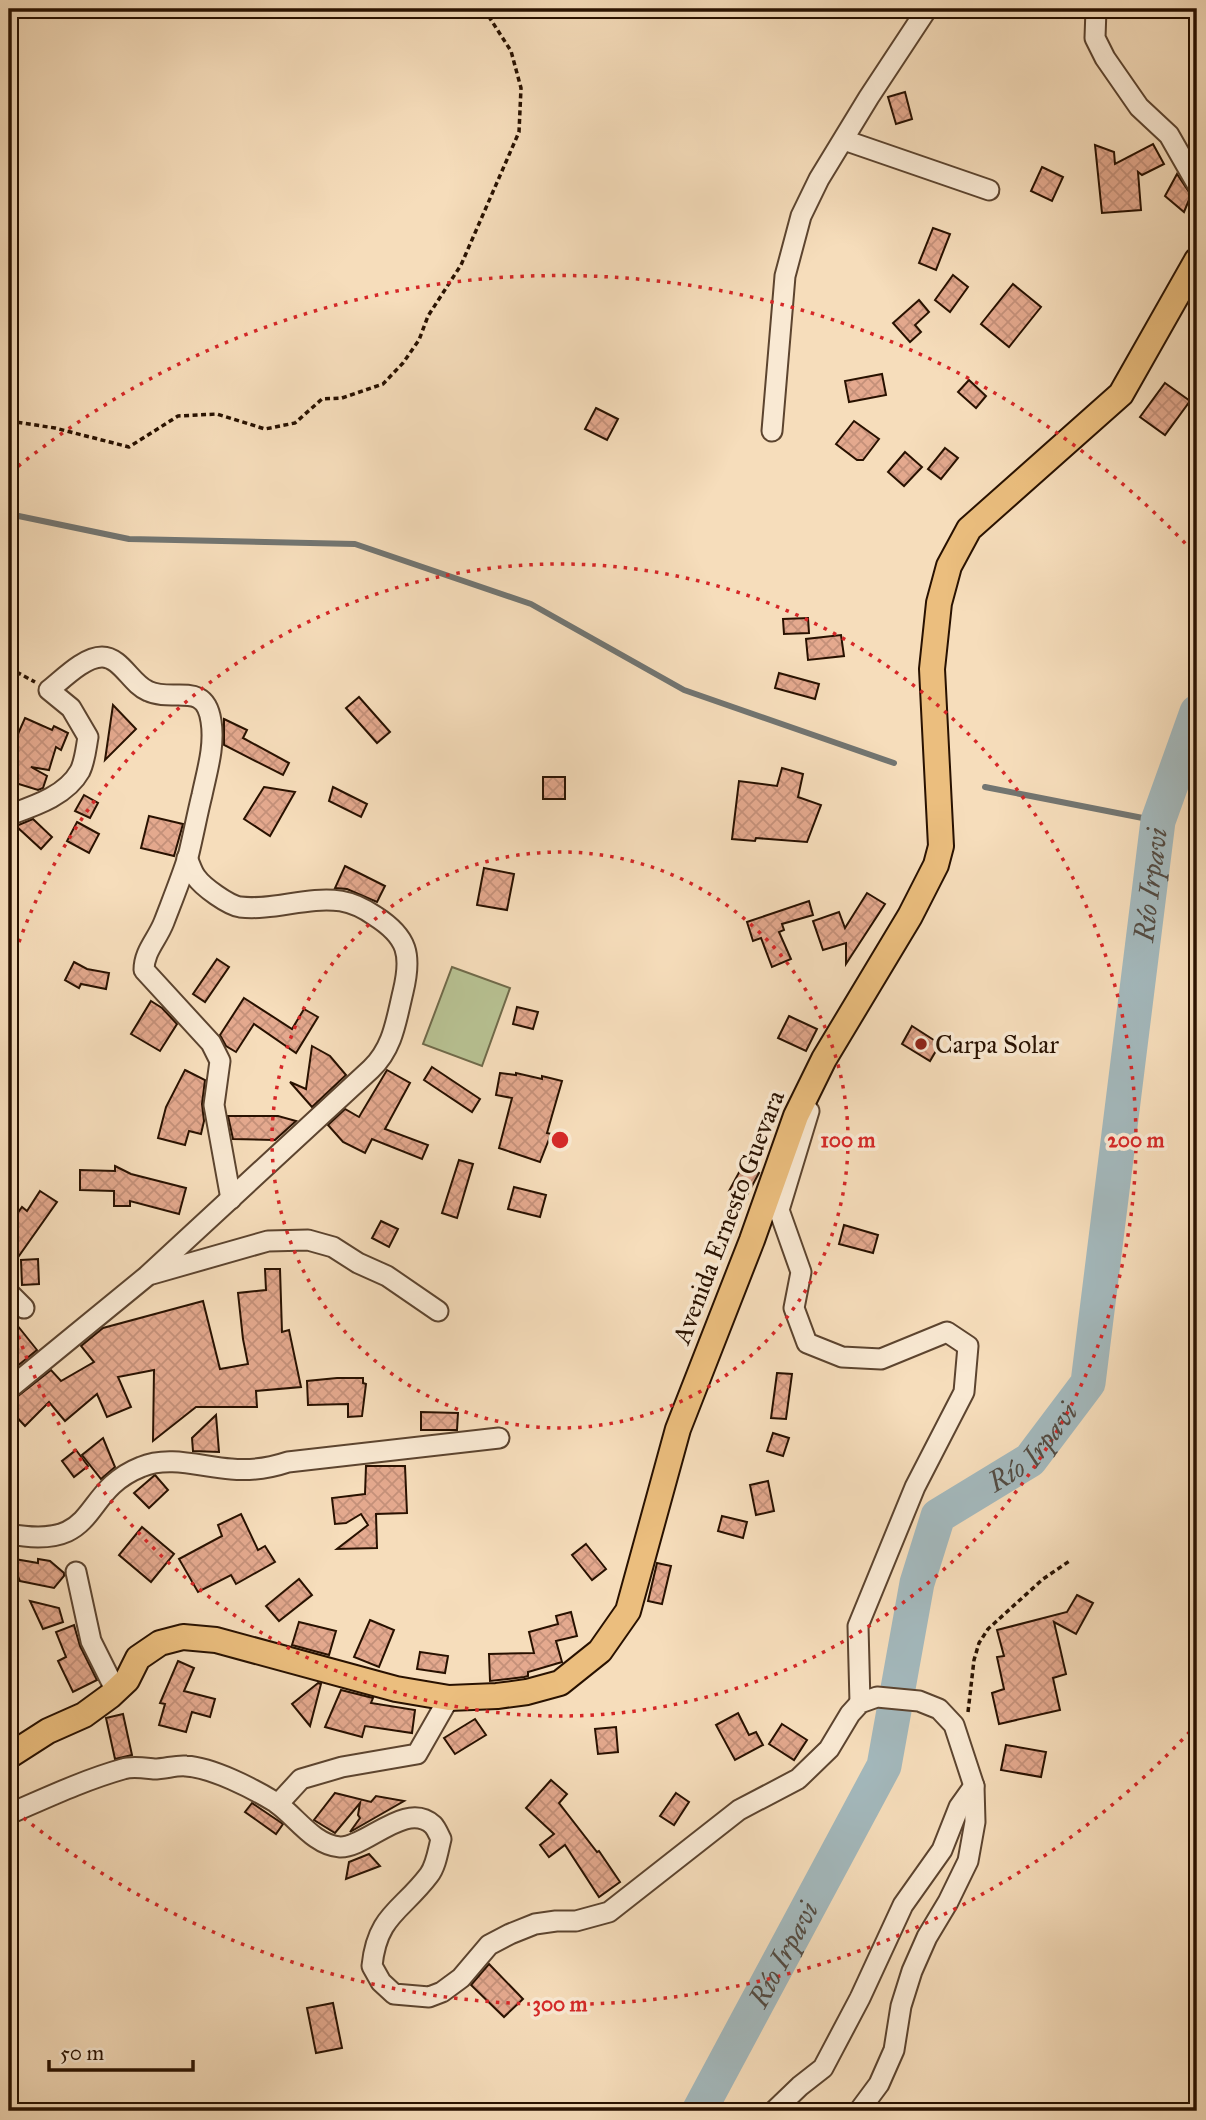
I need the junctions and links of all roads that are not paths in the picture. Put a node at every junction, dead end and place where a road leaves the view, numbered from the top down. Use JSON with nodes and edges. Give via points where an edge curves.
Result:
{"nodes":[{"id":1,"x":927,"y":9,"type":"edge"},
{"id":2,"x":1096,"y":9,"type":"edge"},
{"id":3,"x":844,"y":140,"type":"junction"},
{"id":4,"x":1197,"y":184,"type":"edge"},
{"id":5,"x":989,"y":190,"type":"dead end"},
{"id":6,"x":1197,"y":260,"type":"edge"},
{"id":7,"x":772,"y":431,"type":"dead end"},
{"id":8,"x":9,"y":815,"type":"edge"},
{"id":9,"x":187,"y":858,"type":"junction"},
{"id":10,"x":815,"y":1077,"type":"junction"},
{"id":11,"x":231,"y":1199,"type":"junction"},
{"id":12,"x":147,"y":1276,"type":"junction"},
{"id":13,"x":9,"y":1293,"type":"edge"},
{"id":14,"x":24,"y":1308,"type":"dead end"},
{"id":15,"x":438,"y":1311,"type":"dead end"},
{"id":16,"x":9,"y":1389,"type":"edge"},
{"id":17,"x":499,"y":1438,"type":"dead end"},
{"id":18,"x":9,"y":1534,"type":"edge"},
{"id":19,"x":76,"y":1572,"type":"dead end"},
{"id":20,"x":116,"y":1691,"type":"junction"},
{"id":21,"x":449,"y":1698,"type":"junction"},
{"id":22,"x":869,"y":1700,"type":"junction"},
{"id":23,"x":9,"y":1756,"type":"edge"},
{"id":24,"x":974,"y":1786,"type":"junction"},
{"id":25,"x":278,"y":1804,"type":"junction"},
{"id":26,"x":9,"y":1814,"type":"edge"},
{"id":27,"x":774,"y":2111,"type":"edge"},
{"id":28,"x":859,"y":2111,"type":"edge"}],
"edges":[{"from":1,"to":3,"type":"street"},
{"from":2,"to":4,"type":"street","via":[[1095,38],[1105,58],[1139,107],[1168,135]]},
{"from":3,"to":5,"type":"street"},
{"from":3,"to":7,"type":"street","via":[[801,216],[785,276]]},
{"from":6,"to":10,"type":"main road","name":"Avenida Ernesto Guevara","via":[[1121,394],[969,529],[949,566],[939,603],[932,669],[941,846],[910,916]]},
{"from":8,"to":9,"type":"street","via":[[64,790],[80,770],[88,737],[71,708],[49,690],[101,656],[112,659],[138,687],[152,693],[191,695],[209,710],[211,755]]},
{"from":9,"to":11,"type":"street","via":[[162,926],[144,957],[144,970],[211,1043],[220,1061],[214,1105]]},
{"from":9,"to":11,"type":"street","via":[[206,887],[237,906],[342,901],[394,928],[407,954],[408,972],[383,1057]]},
{"from":10,"to":21,"type":"main road","name":"Avenida Ernesto Guevara","via":[[796,1115],[678,1429],[628,1611],[600,1651],[559,1683],[527,1692]]},
{"from":10,"to":22,"type":"street","via":[[807,1121],[779,1210],[801,1272],[794,1308],[807,1343],[842,1357],[881,1359],[947,1332],[968,1346],[964,1392],[915,1487],[858,1626]]},
{"from":11,"to":12,"type":"street"},
{"from":12,"to":15,"type":"street","via":[[268,1241],[308,1240],[332,1247],[387,1276]]},
{"from":12,"to":16,"type":"street"},
{"from":13,"to":14,"type":"street"},
{"from":17,"to":18,"type":"street","via":[[288,1462],[271,1468],[234,1470],[176,1461],[144,1465],[119,1477],[77,1527],[58,1536],[32,1539]]},
{"from":19,"to":20,"type":"street","via":[[91,1641]]},
{"from":20,"to":21,"type":"main road","name":"Avenida Ernesto Guevara","via":[[127,1681],[138,1658],[160,1643],[183,1637],[216,1640],[396,1689]]},
{"from":20,"to":23,"type":"main road","name":"Avenida Ernesto Guevara","via":[[84,1715]]},
{"from":21,"to":25,"type":"street","via":[[417,1754],[302,1779]]},
{"from":22,"to":24,"type":"street","via":[[919,1701],[939,1709],[954,1725]]},
{"from":22,"to":25,"type":"street","via":[[850,1714],[829,1749],[799,1779],[739,1810],[623,1903],[598,1917],[535,1924],[510,1934],[489,1945],[461,1978],[429,1997],[394,1994],[372,1966],[378,1934],[431,1873],[441,1839],[433,1825],[418,1819],[400,1820],[340,1847],[322,1840]]},
{"from":24,"to":27,"type":"street","via":[[959,1807],[943,1850],[903,1905],[823,2068]]},
{"from":24,"to":28,"type":"street","via":[[975,1822],[968,1861],[926,1937],[901,2006],[894,2050],[879,2084]]},
{"from":25,"to":26,"type":"street","via":[[253,1789],[185,1766],[126,1768]]}]}
